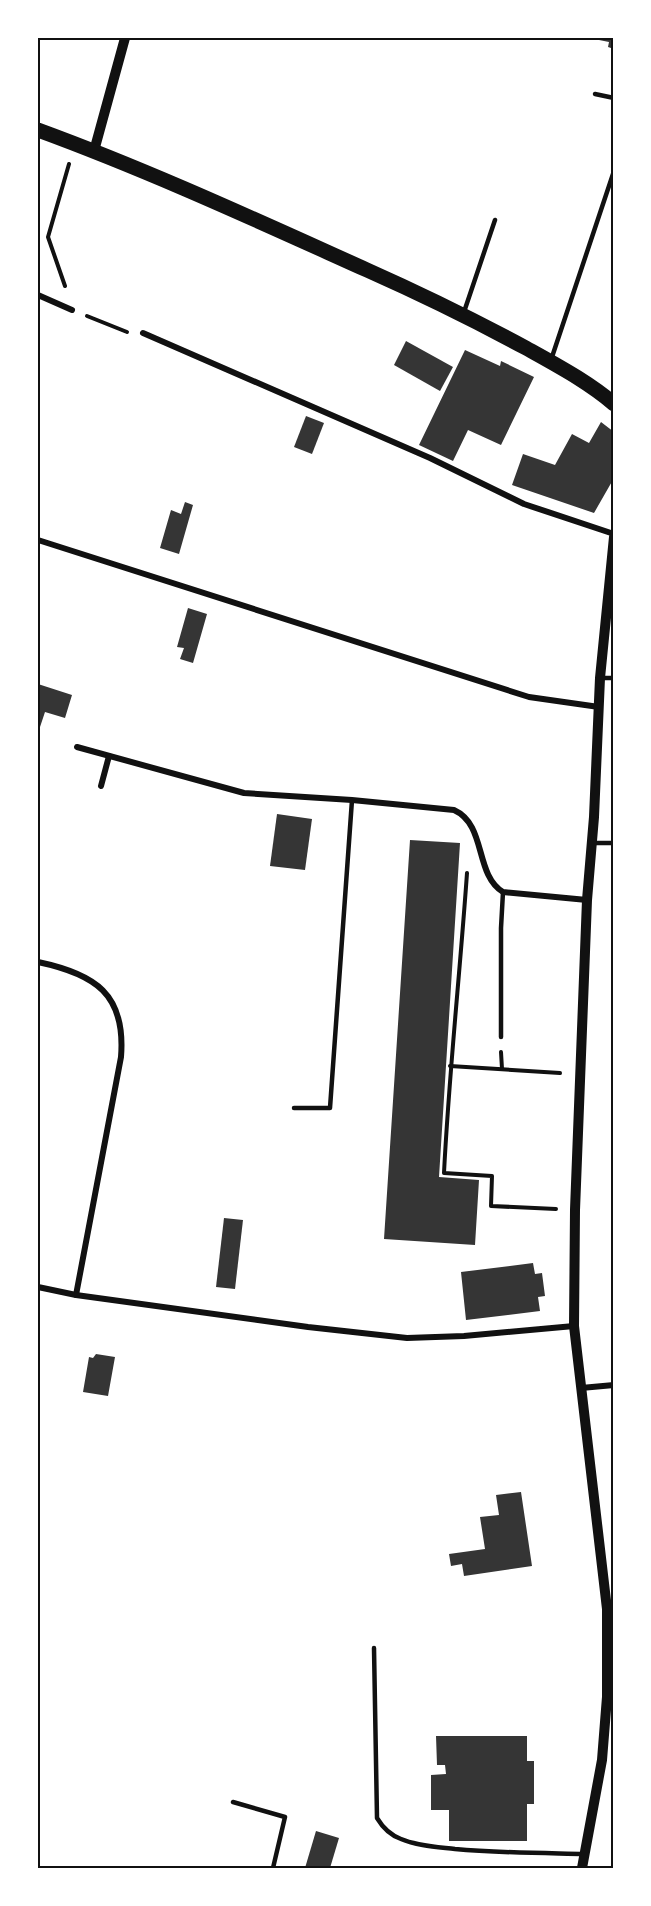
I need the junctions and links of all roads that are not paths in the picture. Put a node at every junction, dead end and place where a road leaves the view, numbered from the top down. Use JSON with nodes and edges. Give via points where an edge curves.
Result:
{"nodes":[{"id":1,"x":126,"y":38,"type":"edge"},
{"id":2,"x":595,"y":94,"type":"dead end"},
{"id":3,"x":614,"y":98,"type":"edge"},
{"id":4,"x":38,"y":130,"type":"edge"},
{"id":5,"x":94,"y":151,"type":"junction"},
{"id":6,"x":614,"y":171,"type":"edge"},
{"id":7,"x":495,"y":220,"type":"dead end"},
{"id":8,"x":38,"y":296,"type":"edge"},
{"id":9,"x":72,"y":310,"type":"road end"},
{"id":10,"x":463,"y":315,"type":"junction"},
{"id":11,"x":143,"y":333,"type":"road end"},
{"id":12,"x":550,"y":362,"type":"junction"},
{"id":13,"x":614,"y":404,"type":"edge"},
{"id":14,"x":614,"y":535,"type":"edge"},
{"id":15,"x":38,"y":540,"type":"edge"},
{"id":16,"x":600,"y":678,"type":"junction"},
{"id":17,"x":614,"y":678,"type":"edge"},
{"id":18,"x":599,"y":707,"type":"junction"},
{"id":19,"x":77,"y":747,"type":"dead end"},
{"id":20,"x":109,"y":756,"type":"junction"},
{"id":21,"x":101,"y":786,"type":"dead end"},
{"id":22,"x":352,"y":800,"type":"junction"},
{"id":23,"x":592,"y":843,"type":"junction"},
{"id":24,"x":614,"y":843,"type":"edge"},
{"id":25,"x":503,"y":892,"type":"junction"},
{"id":26,"x":587,"y":900,"type":"junction"},
{"id":27,"x":38,"y":962,"type":"edge"},
{"id":28,"x":501,"y":1038,"type":"dead end"},
{"id":29,"x":294,"y":1108,"type":"dead end"},
{"id":30,"x":38,"y":1287,"type":"edge"},
{"id":31,"x":76,"y":1295,"type":"junction"},
{"id":32,"x":574,"y":1326,"type":"junction"},
{"id":33,"x":614,"y":1385,"type":"edge"},
{"id":34,"x":581,"y":1388,"type":"junction"},
{"id":35,"x":374,"y":1648,"type":"dead end"},
{"id":36,"x":233,"y":1802,"type":"dead end"},
{"id":37,"x":585,"y":1854,"type":"junction"},
{"id":38,"x":273,"y":1869,"type":"edge"},
{"id":39,"x":582,"y":1869,"type":"edge"}],
"edges":[{"from":1,"to":5,"type":"street"},
{"from":2,"to":3,"type":"lane"},
{"from":4,"to":5,"type":"main road"},
{"from":5,"to":10,"type":"main road","via":[[266,223]]},
{"from":6,"to":12,"type":"lane"},
{"from":7,"to":10,"type":"lane"},
{"from":8,"to":9,"type":"street"},
{"from":10,"to":12,"type":"main road"},
{"from":11,"to":14,"type":"street","via":[[524,504]]},
{"from":12,"to":13,"type":"main road"},
{"from":14,"to":16,"type":"street"},
{"from":15,"to":18,"type":"street","via":[[529,697]]},
{"from":16,"to":17,"type":"lane"},
{"from":16,"to":18,"type":"street"},
{"from":18,"to":23,"type":"street"},
{"from":19,"to":20,"type":"street"},
{"from":20,"to":21,"type":"street"},
{"from":20,"to":22,"type":"street","via":[[244,793]]},
{"from":22,"to":25,"type":"street","via":[[461,813],[469,821],[493,882]]},
{"from":22,"to":29,"type":"lane","via":[[330,1108]]},
{"from":23,"to":24,"type":"lane"},
{"from":23,"to":26,"type":"street"},
{"from":25,"to":26,"type":"street"},
{"from":25,"to":28,"type":"lane"},
{"from":26,"to":32,"type":"street"},
{"from":27,"to":31,"type":"street","via":[[72,971],[98,984],[113,1004],[123,1036]]},
{"from":30,"to":31,"type":"street"},
{"from":31,"to":32,"type":"street","via":[[407,1338]]},
{"from":32,"to":34,"type":"street"},
{"from":33,"to":34,"type":"street"},
{"from":34,"to":37,"type":"street","via":[[608,1646],[602,1760]]},
{"from":35,"to":37,"type":"lane","via":[[377,1818],[382,1827],[402,1840],[438,1847]]},
{"from":36,"to":38,"type":"lane","via":[[285,1818]]},
{"from":37,"to":39,"type":"street"}]}
